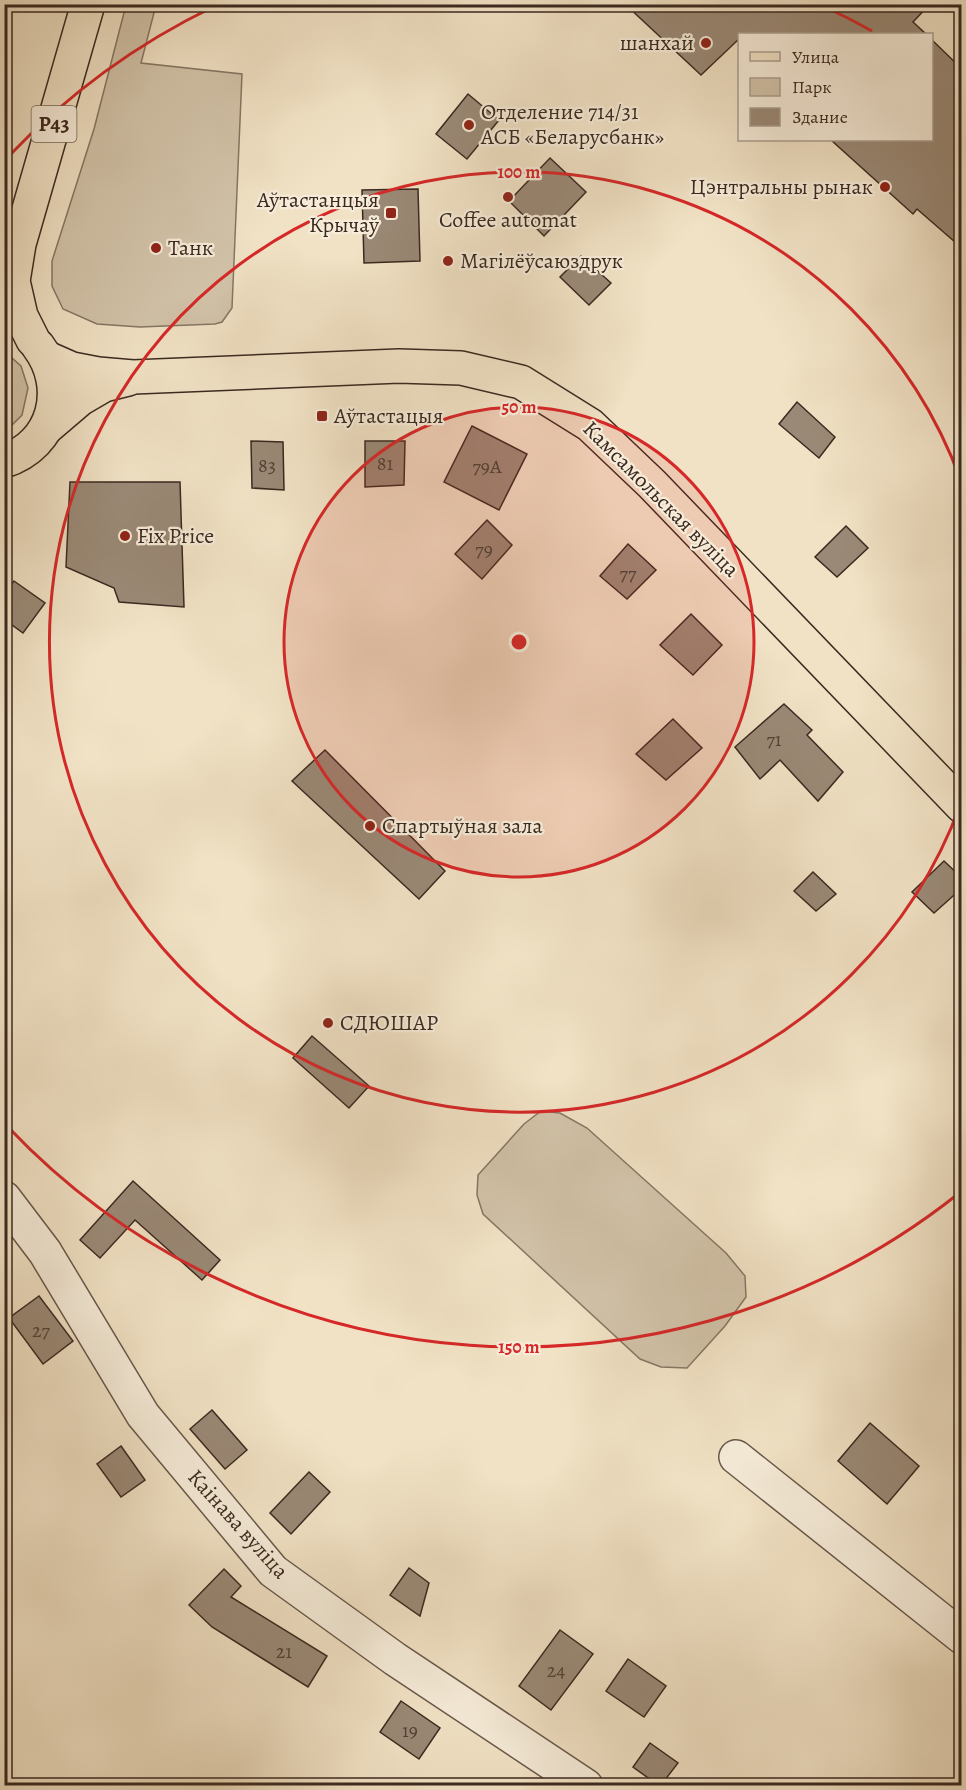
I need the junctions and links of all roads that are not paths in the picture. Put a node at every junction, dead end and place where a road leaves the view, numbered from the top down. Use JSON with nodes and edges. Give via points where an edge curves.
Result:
{"nodes":[{"id":1,"x":88,"y":4,"type":"edge"},
{"id":2,"x":12,"y":257,"type":"edge"},
{"id":3,"x":4,"y":324,"type":"edge"},
{"id":4,"x":40,"y":349,"type":"junction"},
{"id":5,"x":133,"y":377,"type":"junction"},
{"id":6,"x":46,"y":428,"type":"junction"},
{"id":7,"x":5,"y":461,"type":"edge"},
{"id":8,"x":962,"y":806,"type":"edge"},
{"id":9,"x":4,"y":1198,"type":"edge"},
{"id":10,"x":735,"y":1457,"type":"dead end"},
{"id":11,"x":962,"y":1637,"type":"edge"},
{"id":12,"x":586,"y":1785,"type":"edge"}],
"edges":[{"from":1,"to":2,"type":"main road","number":"Р43"},
{"from":2,"to":4,"type":"main road","number":"Р43","via":[[21,316]]},
{"from":3,"to":4,"type":"main road","name":"Камсамольская вуліца"},
{"from":4,"to":5,"type":"main road","name":"Камсамольская вуліца","via":[[72,369]]},
{"from":4,"to":6,"type":"main road","number":"Р43","via":[[54,381],[54,405]]},
{"from":5,"to":6,"type":"main road","name":"Камсамольская вуліца","via":[[104,385],[80,399]]},
{"from":5,"to":8,"type":"main road","name":"Камсамольская вуліца","via":[[399,366],[460,368],[521,382],[590,424]]},
{"from":6,"to":7,"type":"main road","number":"Р43","via":[[30,448]]},
{"from":9,"to":12,"type":"street","name":"Каінава вуліца","via":[[45,1252],[143,1415],[273,1571],[395,1659]]},
{"from":10,"to":11,"type":"street"}]}
